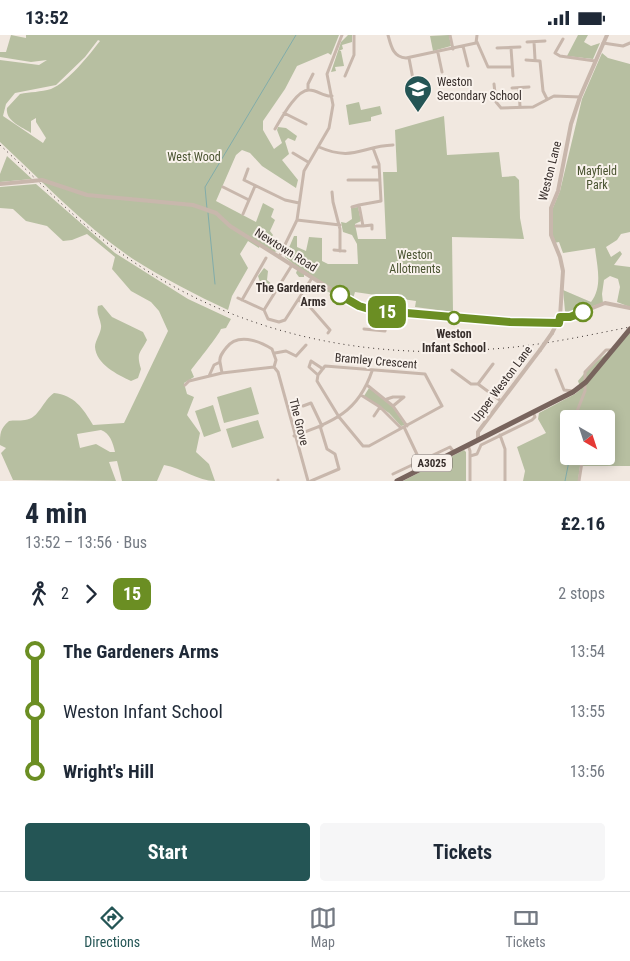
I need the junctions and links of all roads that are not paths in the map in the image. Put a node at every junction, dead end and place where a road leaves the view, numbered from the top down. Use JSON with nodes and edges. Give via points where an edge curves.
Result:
{"nodes":[{"id":1,"x":342,"y":35,"type":"edge"},
{"id":2,"x":354,"y":35,"type":"edge"},
{"id":3,"x":388,"y":35,"type":"edge"},
{"id":4,"x":450,"y":35,"type":"edge"},
{"id":5,"x":477,"y":35,"type":"edge"},
{"id":6,"x":607,"y":35,"type":"edge"},
{"id":7,"x":563,"y":39,"type":"dead end"},
{"id":8,"x":478,"y":41,"type":"junction"},
{"id":9,"x":546,"y":41,"type":"dead end"},
{"id":10,"x":527,"y":42,"type":"dead end"},
{"id":11,"x":534,"y":42,"type":"junction"},
{"id":12,"x":603,"y":43,"type":"junction"},
{"id":13,"x":630,"y":43,"type":"edge"},
{"id":14,"x":463,"y":46,"type":"junction"},
{"id":15,"x":520,"y":47,"type":"dead end"},
{"id":16,"x":497,"y":48,"type":"dead end"},
{"id":17,"x":511,"y":48,"type":"junction"},
{"id":18,"x":453,"y":49,"type":"junction"},
{"id":19,"x":438,"y":53,"type":"junction"},
{"id":20,"x":409,"y":58,"type":"junction"},
{"id":21,"x":535,"y":59,"type":"junction"},
{"id":22,"x":526,"y":60,"type":"dead end"},
{"id":23,"x":595,"y":61,"type":"junction"},
{"id":24,"x":468,"y":66,"type":"dead end"},
{"id":25,"x":512,"y":67,"type":"junction"},
{"id":26,"x":442,"y":72,"type":"dead end"},
{"id":27,"x":313,"y":74,"type":"dead end"},
{"id":28,"x":345,"y":76,"type":"dead end"},
{"id":29,"x":513,"y":76,"type":"dead end"},
{"id":30,"x":413,"y":79,"type":"dead end"},
{"id":31,"x":494,"y":84,"type":"dead end"},
{"id":32,"x":529,"y":87,"type":"dead end"},
{"id":33,"x":512,"y":88,"type":"dead end"},
{"id":34,"x":519,"y":88,"type":"junction"},
{"id":35,"x":308,"y":90,"type":"junction"},
{"id":36,"x":332,"y":96,"type":"junction"},
{"id":37,"x":580,"y":97,"type":"junction"},
{"id":38,"x":547,"y":99,"type":"junction"},
{"id":39,"x":520,"y":107,"type":"junction"},
{"id":40,"x":284,"y":113,"type":"junction"},
{"id":41,"x":306,"y":124,"type":"dead end"},
{"id":42,"x":275,"y":129,"type":"dead end"},
{"id":43,"x":389,"y":141,"type":"dead end"},
{"id":44,"x":319,"y":147,"type":"junction"},
{"id":45,"x":374,"y":148,"type":"junction"},
{"id":46,"x":293,"y":153,"type":"dead end"},
{"id":47,"x":308,"y":163,"type":"junction"},
{"id":48,"x":373,"y":167,"type":"dead end"},
{"id":49,"x":379,"y":167,"type":"junction"},
{"id":50,"x":248,"y":169,"type":"dead end"},
{"id":51,"x":348,"y":180,"type":"dead end"},
{"id":52,"x":379,"y":180,"type":"junction"},
{"id":53,"x":0,"y":185,"type":"edge"},
{"id":54,"x":255,"y":186,"type":"junction"},
{"id":55,"x":223,"y":187,"type":"dead end"},
{"id":56,"x":332,"y":192,"type":"dead end"},
{"id":57,"x":249,"y":200,"type":"junction"},
{"id":58,"x":299,"y":203,"type":"junction"},
{"id":59,"x":359,"y":205,"type":"junction"},
{"id":60,"x":352,"y":207,"type":"dead end"},
{"id":61,"x":243,"y":214,"type":"dead end"},
{"id":62,"x":298,"y":220,"type":"junction"},
{"id":63,"x":340,"y":225,"type":"junction"},
{"id":64,"x":372,"y":225,"type":"dead end"},
{"id":65,"x":356,"y":226,"type":"dead end"},
{"id":66,"x":363,"y":226,"type":"junction"},
{"id":67,"x":334,"y":250,"type":"dead end"},
{"id":68,"x":340,"y":251,"type":"junction"},
{"id":69,"x":345,"y":251,"type":"dead end"},
{"id":70,"x":279,"y":257,"type":"junction"},
{"id":71,"x":266,"y":258,"type":"dead end"},
{"id":72,"x":292,"y":265,"type":"junction"},
{"id":73,"x":312,"y":277,"type":"junction"},
{"id":74,"x":298,"y":300,"type":"junction"},
{"id":75,"x":630,"y":308,"type":"edge"},
{"id":76,"x":264,"y":310,"type":"junction"},
{"id":77,"x":388,"y":312,"type":"junction"},
{"id":78,"x":560,"y":317,"type":"junction"},
{"id":79,"x":559,"y":323,"type":"junction"},
{"id":80,"x":364,"y":329,"type":"dead end"},
{"id":81,"x":630,"y":329,"type":"edge"},
{"id":82,"x":328,"y":333,"type":"dead end"},
{"id":83,"x":306,"y":345,"type":"dead end"},
{"id":84,"x":275,"y":353,"type":"junction"},
{"id":85,"x":295,"y":355,"type":"junction"},
{"id":86,"x":293,"y":360,"type":"dead end"},
{"id":87,"x":220,"y":362,"type":"junction"},
{"id":88,"x":493,"y":364,"type":"dead end"},
{"id":89,"x":274,"y":367,"type":"junction"},
{"id":90,"x":323,"y":369,"type":"junction"},
{"id":91,"x":452,"y":370,"type":"dead end"},
{"id":92,"x":556,"y":370,"type":"dead end"},
{"id":93,"x":372,"y":371,"type":"junction"},
{"id":94,"x":222,"y":373,"type":"junction"},
{"id":95,"x":318,"y":375,"type":"junction"},
{"id":96,"x":209,"y":376,"type":"junction"},
{"id":97,"x":586,"y":382,"type":"junction"},
{"id":98,"x":478,"y":384,"type":"junction"},
{"id":99,"x":185,"y":385,"type":"dead end"},
{"id":100,"x":367,"y":385,"type":"junction"},
{"id":101,"x":573,"y":392,"type":"junction"},
{"id":102,"x":361,"y":395,"type":"junction"},
{"id":103,"x":387,"y":399,"type":"junction"},
{"id":104,"x":501,"y":401,"type":"junction"},
{"id":105,"x":302,"y":405,"type":"dead end"},
{"id":106,"x":393,"y":406,"type":"junction"},
{"id":107,"x":380,"y":407,"type":"junction"},
{"id":108,"x":578,"y":410,"type":"edge"},
{"id":109,"x":533,"y":412,"type":"junction"},
{"id":110,"x":374,"y":416,"type":"dead end"},
{"id":111,"x":339,"y":417,"type":"junction"},
{"id":112,"x":321,"y":426,"type":"junction"},
{"id":113,"x":404,"y":427,"type":"junction"},
{"id":114,"x":500,"y":435,"type":"junction"},
{"id":115,"x":294,"y":436,"type":"junction"},
{"id":116,"x":478,"y":439,"type":"junction"},
{"id":117,"x":468,"y":445,"type":"junction"},
{"id":118,"x":454,"y":451,"type":"junction"},
{"id":119,"x":470,"y":456,"type":"junction"},
{"id":120,"x":420,"y":461,"type":"junction"},
{"id":121,"x":582,"y":465,"type":"edge"},
{"id":122,"x":423,"y":468,"type":"junction"},
{"id":123,"x":393,"y":474,"type":"dead end"},
{"id":124,"x":309,"y":481,"type":"edge"},
{"id":125,"x":397,"y":481,"type":"edge"},
{"id":126,"x":470,"y":481,"type":"edge"},
{"id":127,"x":505,"y":481,"type":"edge"},
{"id":128,"x":579,"y":481,"type":"edge"}],
"edges":[{"from":1,"to":36,"type":"street","via":[[328,74]]},
{"from":2,"to":28,"type":"street","via":[[354,55]]},
{"from":3,"to":20,"type":"street","via":[[396,55]]},
{"from":4,"to":18,"type":"street"},
{"from":5,"to":8,"type":"street"},
{"from":6,"to":12,"type":"street","name":"Weston Lane"},
{"from":7,"to":23,"type":"street","via":[[555,53]]},
{"from":8,"to":14,"type":"street"},
{"from":8,"to":25,"type":"street","via":[[488,67]]},
{"from":9,"to":11,"type":"street"},
{"from":10,"to":11,"type":"street"},
{"from":11,"to":21,"type":"street"},
{"from":12,"to":13,"type":"street","via":[[623,46]]},
{"from":12,"to":23,"type":"street","name":"Weston Lane"},
{"from":14,"to":18,"type":"street"},
{"from":14,"to":24,"type":"street"},
{"from":15,"to":17,"type":"street"},
{"from":16,"to":17,"type":"street"},
{"from":17,"to":25,"type":"street"},
{"from":18,"to":19,"type":"street"},
{"from":19,"to":20,"type":"street"},
{"from":19,"to":26,"type":"street"},
{"from":20,"to":30,"type":"street"},
{"from":21,"to":22,"type":"street"},
{"from":21,"to":38,"type":"street","via":[[541,63],[543,91]]},
{"from":23,"to":37,"type":"street","name":"Weston Lane"},
{"from":25,"to":29,"type":"street"},
{"from":27,"to":35,"type":"street"},
{"from":31,"to":39,"type":"street","via":[[497,106],[501,109]]},
{"from":32,"to":34,"type":"street"},
{"from":33,"to":34,"type":"street"},
{"from":34,"to":39,"type":"street"},
{"from":35,"to":36,"type":"street"},
{"from":35,"to":40,"type":"street","via":[[299,94]]},
{"from":36,"to":44,"type":"street","via":[[329,128]]},
{"from":37,"to":38,"type":"street","via":[[554,95]]},
{"from":37,"to":78,"type":"street","name":"Weston Lane","via":[[550,215],[551,235],[563,267]]},
{"from":38,"to":39,"type":"street","via":[[533,107]]},
{"from":40,"to":41,"type":"street"},
{"from":40,"to":42,"type":"street"},
{"from":43,"to":45,"type":"street","via":[[391,145]]},
{"from":44,"to":45,"type":"street","via":[[348,153]]},
{"from":44,"to":47,"type":"street"},
{"from":45,"to":49,"type":"street"},
{"from":46,"to":47,"type":"street"},
{"from":47,"to":58,"type":"street","via":[[301,180]]},
{"from":48,"to":49,"type":"street"},
{"from":49,"to":52,"type":"street"},
{"from":50,"to":54,"type":"street","via":[[242,180]]},
{"from":51,"to":52,"type":"street"},
{"from":52,"to":59,"type":"street","via":[[381,201]]},
{"from":53,"to":70,"type":"street","name":"Newtown Road","bridge":true,"via":[[42,181],[94,196],[193,205],[207,210]]},
{"from":54,"to":57,"type":"street"},
{"from":54,"to":58,"type":"street"},
{"from":55,"to":57,"type":"street"},
{"from":56,"to":63,"type":"street","via":[[330,198]]},
{"from":57,"to":61,"type":"street"},
{"from":58,"to":62,"type":"street"},
{"from":59,"to":60,"type":"street"},
{"from":59,"to":66,"type":"street"},
{"from":62,"to":63,"type":"street"},
{"from":62,"to":70,"type":"street"},
{"from":63,"to":68,"type":"street"},
{"from":64,"to":66,"type":"street"},
{"from":65,"to":66,"type":"street"},
{"from":67,"to":68,"type":"street"},
{"from":68,"to":69,"type":"street"},
{"from":70,"to":72,"type":"street","name":"Newtown Road"},
{"from":71,"to":76,"type":"street","via":[[240,299]]},
{"from":72,"to":73,"type":"street","name":"Newtown Road"},
{"from":72,"to":76,"type":"street"},
{"from":73,"to":74,"type":"street"},
{"from":73,"to":77,"type":"street","name":"Newtown Road","via":[[359,306]]},
{"from":74,"to":76,"type":"street","via":[[282,321],[268,319]]},
{"from":74,"to":82,"type":"street","via":[[312,309],[330,331]]},
{"from":75,"to":78,"type":"street","via":[[606,303],[570,317]]},
{"from":77,"to":79,"type":"street","name":"Newtown Road","via":[[515,323]]},
{"from":77,"to":80,"type":"street","via":[[386,333]]},
{"from":78,"to":79,"type":"street","name":"Upper Weston Lane"},
{"from":79,"to":104,"type":"street","name":"Upper Weston Lane","bridge":true},
{"from":81,"to":97,"type":"main road","number":"A3025"},
{"from":83,"to":85,"type":"street"},
{"from":84,"to":85,"type":"street","via":[[286,351]]},
{"from":84,"to":87,"type":"street","via":[[270,347],[238,339],[227,346]]},
{"from":84,"to":89,"type":"street","name":"The Grove"},
{"from":85,"to":86,"type":"street"},
{"from":87,"to":94,"type":"street"},
{"from":87,"to":96,"type":"street","via":[[214,365]]},
{"from":88,"to":98,"type":"street"},
{"from":89,"to":94,"type":"street"},
{"from":89,"to":115,"type":"street","name":"The Grove"},
{"from":90,"to":93,"type":"street","name":"Bramley Crescent","via":[[327,366]]},
{"from":90,"to":95,"type":"street","name":"Bramley Crescent"},
{"from":90,"to":95,"type":"street","name":"Bramley Crescent","via":[[311,361],[308,367]]},
{"from":91,"to":98,"type":"street","via":[[471,384]]},
{"from":92,"to":101,"type":"street","via":[[564,390],[572,389]]},
{"from":93,"to":100,"type":"street"},
{"from":93,"to":113,"type":"street","name":"Bramley Crescent","via":[[428,376],[442,406]]},
{"from":94,"to":96,"type":"street"},
{"from":95,"to":111,"type":"street","name":"Bramley Crescent","via":[[317,381]]},
{"from":96,"to":99,"type":"street"},
{"from":97,"to":101,"type":"main road","number":"A3025"},
{"from":97,"to":108,"type":"street"},
{"from":98,"to":104,"type":"street"},
{"from":100,"to":102,"type":"street"},
{"from":100,"to":103,"type":"street"},
{"from":101,"to":109,"type":"main road","number":"A3025"},
{"from":102,"to":107,"type":"street"},
{"from":102,"to":111,"type":"street"},
{"from":103,"to":106,"type":"street"},
{"from":103,"to":106,"type":"street","via":[[404,397]]},
{"from":104,"to":116,"type":"street","name":"Upper Weston Lane","via":[[478,432]]},
{"from":105,"to":112,"type":"street","via":[[311,403]]},
{"from":106,"to":113,"type":"street"},
{"from":107,"to":110,"type":"street"},
{"from":107,"to":113,"type":"street"},
{"from":109,"to":114,"type":"street","via":[[535,417],[532,420]]},
{"from":109,"to":116,"type":"main road","number":"A3025"},
{"from":111,"to":112,"type":"street"},
{"from":111,"to":113,"type":"street","name":"Bramley Crescent","via":[[366,447]]},
{"from":112,"to":115,"type":"street"},
{"from":112,"to":124,"type":"street","via":[[327,449],[335,454],[340,469]]},
{"from":113,"to":120,"type":"street"},
{"from":114,"to":119,"type":"street","via":[[479,446],[476,456]]},
{"from":114,"to":127,"type":"street","via":[[505,449]]},
{"from":115,"to":124,"type":"street","name":"The Grove"},
{"from":116,"to":117,"type":"main road","number":"A3025"},
{"from":117,"to":118,"type":"main road","number":"A3025"},
{"from":117,"to":119,"type":"street"},
{"from":118,"to":120,"type":"street","via":[[450,447]]},
{"from":118,"to":122,"type":"main road","number":"A3025"},
{"from":119,"to":126,"type":"street"},
{"from":120,"to":122,"type":"street"},
{"from":120,"to":123,"type":"street"},
{"from":121,"to":128,"type":"street"},
{"from":122,"to":125,"type":"main road","number":"A3025"}]}
